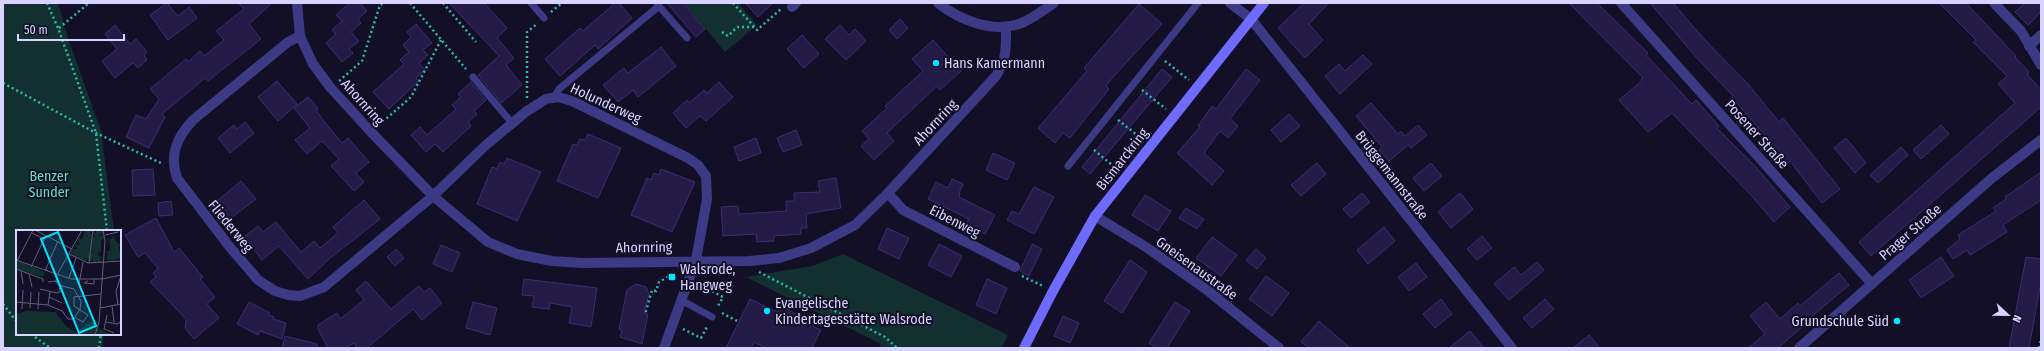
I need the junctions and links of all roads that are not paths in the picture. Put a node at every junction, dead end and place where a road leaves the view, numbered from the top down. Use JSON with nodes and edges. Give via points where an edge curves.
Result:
{"nodes":[{"id":1,"x":297,"y":3,"type":"edge"},
{"id":2,"x":531,"y":3,"type":"edge"},
{"id":3,"x":938,"y":3,"type":"edge"},
{"id":4,"x":1054,"y":3,"type":"edge"},
{"id":5,"x":1198,"y":3,"type":"edge"},
{"id":6,"x":1230,"y":3,"type":"edge"},
{"id":7,"x":1264,"y":3,"type":"edge"},
{"id":8,"x":1621,"y":3,"type":"edge"},
{"id":9,"x":1994,"y":3,"type":"edge"},
{"id":10,"x":657,"y":5,"type":"edge"},
{"id":11,"x":544,"y":18,"type":"dead end"},
{"id":12,"x":1251,"y":19,"type":"junction"},
{"id":13,"x":1006,"y":28,"type":"junction"},
{"id":14,"x":2041,"y":35,"type":"edge"},
{"id":15,"x":300,"y":36,"type":"junction"},
{"id":16,"x":687,"y":38,"type":"dead end"},
{"id":17,"x":2029,"y":46,"type":"junction"},
{"id":18,"x":2041,"y":65,"type":"edge"},
{"id":19,"x":473,"y":78,"type":"road end"},
{"id":20,"x":554,"y":98,"type":"junction"},
{"id":21,"x":512,"y":123,"type":"junction"},
{"id":22,"x":2041,"y":140,"type":"edge"},
{"id":23,"x":1068,"y":166,"type":"dead end"},
{"id":24,"x":888,"y":193,"type":"junction"},
{"id":25,"x":433,"y":196,"type":"junction"},
{"id":26,"x":1095,"y":216,"type":"junction"},
{"id":27,"x":696,"y":260,"type":"junction"},
{"id":28,"x":1015,"y":267,"type":"road end"},
{"id":29,"x":1872,"y":284,"type":"junction"},
{"id":30,"x":683,"y":301,"type":"junction"},
{"id":31,"x":712,"y":317,"type":"dead end"},
{"id":32,"x":664,"y":348,"type":"edge"},
{"id":33,"x":1024,"y":348,"type":"edge"},
{"id":34,"x":1279,"y":348,"type":"edge"},
{"id":35,"x":1512,"y":348,"type":"edge"},
{"id":36,"x":1799,"y":348,"type":"edge"}],
"edges":[{"from":1,"to":15,"type":"street","name":"Ahornring"},
{"from":2,"to":11,"type":"lane"},
{"from":3,"to":13,"type":"street","via":[[950,13],[985,26]]},
{"from":4,"to":13,"type":"street","via":[[1021,23]]},
{"from":5,"to":23,"type":"lane"},
{"from":6,"to":12,"type":"street","name":"Brüggemannstraße"},
{"from":7,"to":12,"type":"street","name":"Bismarckring"},
{"from":8,"to":29,"type":"street","name":"Posener Straße"},
{"from":9,"to":17,"type":"street","via":[[2021,30]]},
{"from":10,"to":16,"type":"lane"},
{"from":10,"to":20,"type":"lane","via":[[559,89]]},
{"from":12,"to":26,"type":"street","name":"Bismarckring"},
{"from":12,"to":35,"type":"street","name":"Brüggemannstraße"},
{"from":13,"to":24,"type":"street","name":"Ahornring","via":[[1004,63],[996,76]]},
{"from":14,"to":17,"type":"street"},
{"from":15,"to":25,"type":"street","name":"Ahornring","via":[[312,64],[330,87]]},
{"from":15,"to":25,"type":"street","name":"Fliederweg","via":[[288,42],[193,120],[182,132],[173,156],[173,168],[177,178],[258,280],[275,291],[288,295],[300,296],[324,287]]},
{"from":17,"to":18,"type":"street"},
{"from":19,"to":21,"type":"lane"},
{"from":20,"to":21,"type":"street","name":"Holunderweg","via":[[546,99]]},
{"from":20,"to":27,"type":"street","name":"Holunderweg","via":[[572,101],[698,165],[706,176],[708,188]]},
{"from":21,"to":25,"type":"street","name":"Holunderweg"},
{"from":22,"to":29,"type":"street","name":"Prager Straße","via":[[1992,178]]},
{"from":24,"to":27,"type":"street","name":"Ahornring","via":[[855,225],[811,248],[779,258],[749,261]]},
{"from":24,"to":28,"type":"street","name":"Eibenweg","via":[[904,210]]},
{"from":25,"to":27,"type":"street","name":"Ahornring","via":[[488,242],[517,254],[552,261],[582,263]]},
{"from":26,"to":33,"type":"street","name":"Bismarckring"},
{"from":26,"to":34,"type":"street","name":"Gneisenaustraße","via":[[1146,247],[1207,290]]},
{"from":27,"to":30,"type":"street","name":"Holunderweg"},
{"from":29,"to":36,"type":"street","name":"Prager Straße"},
{"from":30,"to":31,"type":"lane"},
{"from":30,"to":32,"type":"street","name":"Holunderweg"}]}
